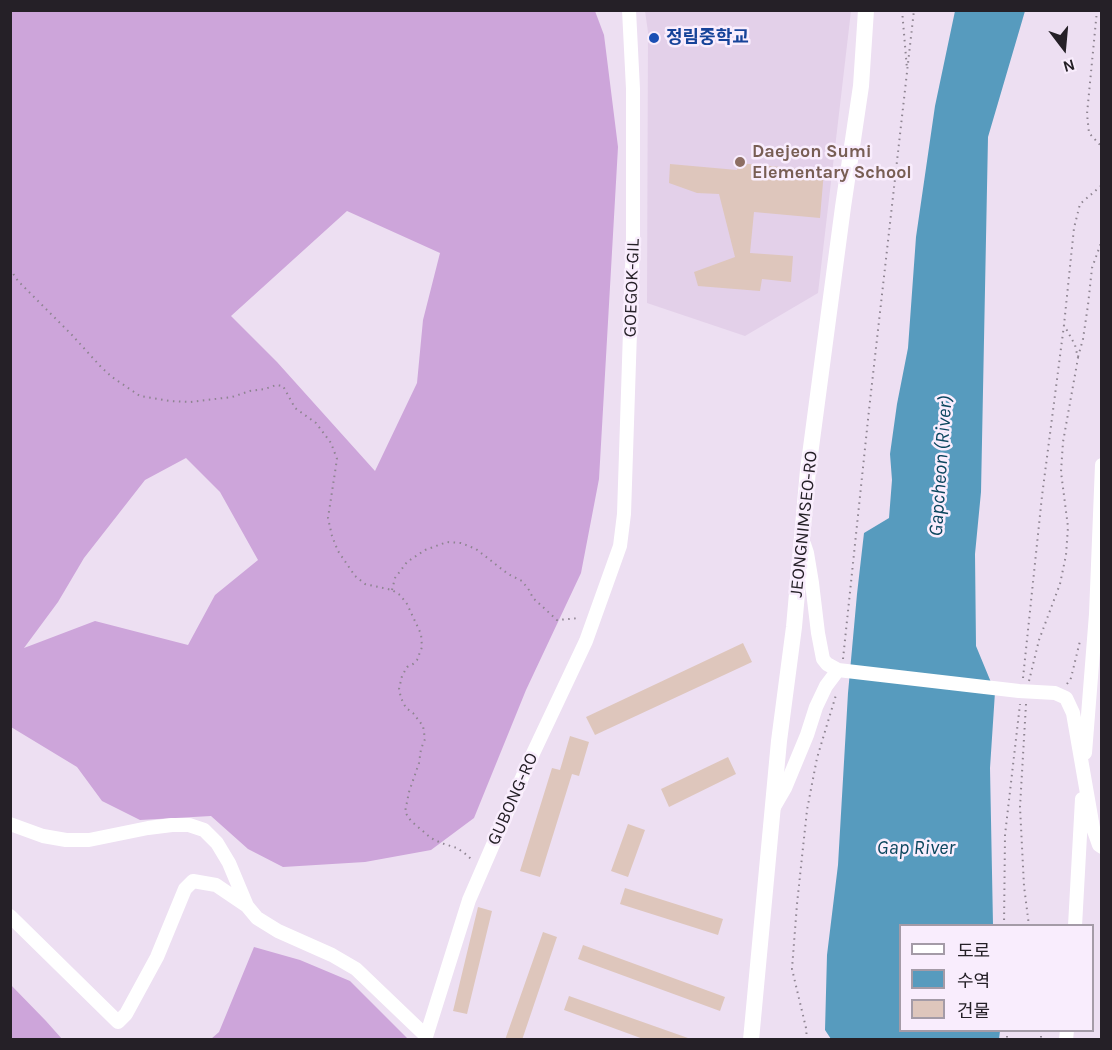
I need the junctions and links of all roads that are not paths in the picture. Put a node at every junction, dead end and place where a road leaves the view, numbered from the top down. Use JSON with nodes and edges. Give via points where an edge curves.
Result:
{"nodes":[{"id":1,"x":629,"y":10,"type":"edge"},
{"id":2,"x":866,"y":10,"type":"edge"},
{"id":3,"x":1101,"y":465,"type":"edge"},
{"id":4,"x":802,"y":540,"type":"junction"},
{"id":5,"x":614,"y":564,"type":"joint"},
{"id":6,"x":842,"y":670,"type":"junction"},
{"id":7,"x":1083,"y":775,"type":"junction"},
{"id":8,"x":774,"y":807,"type":"junction"},
{"id":9,"x":10,"y":824,"type":"edge"},
{"id":10,"x":1101,"y":846,"type":"edge"},
{"id":11,"x":247,"y":906,"type":"junction"},
{"id":12,"x":10,"y":916,"type":"edge"},
{"id":13,"x":1075,"y":924,"type":"edge"},
{"id":14,"x":425,"y":1037,"type":"edge"},
{"id":15,"x":751,"y":1040,"type":"edge"}],
"edges":[{"from":1,"to":5,"type":"street","name":"GOEGOK-GIL","via":[[633,252],[624,514]]},
{"from":2,"to":4,"type":"main road","name":"JEONGNIMSEO-RO","via":[[861,86],[819,381]]},
{"from":3,"to":7,"type":"street","via":[[1096,614]]},
{"from":4,"to":6,"type":"street","via":[[823,659]]},
{"from":4,"to":8,"type":"main road","name":"JEONGNIMSEO-RO"},
{"from":5,"to":14,"type":"street","name":"GUBONG-RO","via":[[586,641],[469,900]]},
{"from":6,"to":7,"type":"street","via":[[1055,693],[1066,698],[1072,713]]},
{"from":6,"to":8,"type":"street","via":[[826,686]]},
{"from":7,"to":10,"type":"street","via":[[1093,828]]},
{"from":7,"to":13,"type":"street"},
{"from":8,"to":15,"type":"main road","name":"JEONGNIMSEO-RO"},
{"from":9,"to":11,"type":"street","via":[[66,840],[89,840],[172,825],[204,830],[229,863]]},
{"from":11,"to":12,"type":"street","via":[[216,885],[193,881],[185,889],[157,957],[118,1022]]},
{"from":11,"to":14,"type":"street","via":[[257,918],[278,931],[356,969]]}]}
